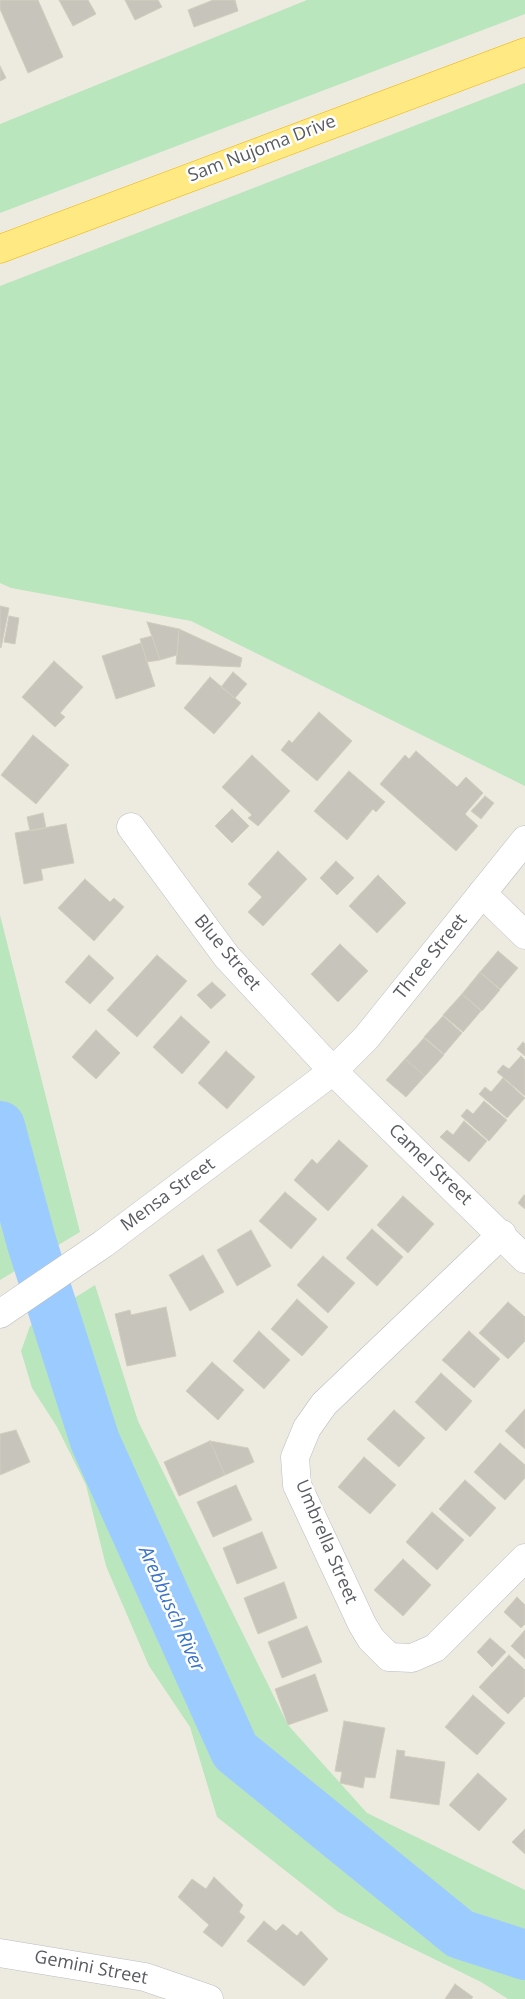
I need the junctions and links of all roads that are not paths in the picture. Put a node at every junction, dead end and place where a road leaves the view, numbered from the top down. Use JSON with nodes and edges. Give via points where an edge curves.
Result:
{"nodes":[{"id":1,"x":525,"y":52,"type":"edge"},
{"id":2,"x":0,"y":249,"type":"edge"},
{"id":3,"x":131,"y":828,"type":"dead end"},
{"id":4,"x":525,"y":840,"type":"edge"},
{"id":5,"x":482,"y":892,"type":"junction"},
{"id":6,"x":525,"y":934,"type":"edge"},
{"id":7,"x":333,"y":1071,"type":"junction"},
{"id":8,"x":502,"y":1234,"type":"junction"},
{"id":9,"x":525,"y":1259,"type":"edge"},
{"id":10,"x":0,"y":1314,"type":"edge"},
{"id":11,"x":525,"y":1558,"type":"edge"},
{"id":12,"x":0,"y":1953,"type":"edge"},
{"id":13,"x":209,"y":1999,"type":"edge"}],
"edges":[{"from":1,"to":2,"type":"highway","name":"Sam Nujoma Drive"},
{"from":3,"to":7,"type":"street","name":"Blue Street","via":[[227,957]]},
{"from":4,"to":5,"type":"street","name":"Three Street"},
{"from":5,"to":6,"type":"street"},
{"from":5,"to":7,"type":"street","name":"Three Street","via":[[366,1038]]},
{"from":7,"to":8,"type":"street","name":"Camel Street"},
{"from":7,"to":10,"type":"street","name":"Mensa Street","via":[[103,1244]]},
{"from":8,"to":9,"type":"street","name":"Camel Street"},
{"from":8,"to":11,"type":"street","name":"Umbrella Street","via":[[324,1404],[307,1428],[295,1457],[297,1485],[362,1624],[371,1639],[389,1657],[412,1658],[435,1648]]},
{"from":12,"to":13,"type":"street","name":"Gemini Street","via":[[145,1977]]}]}
